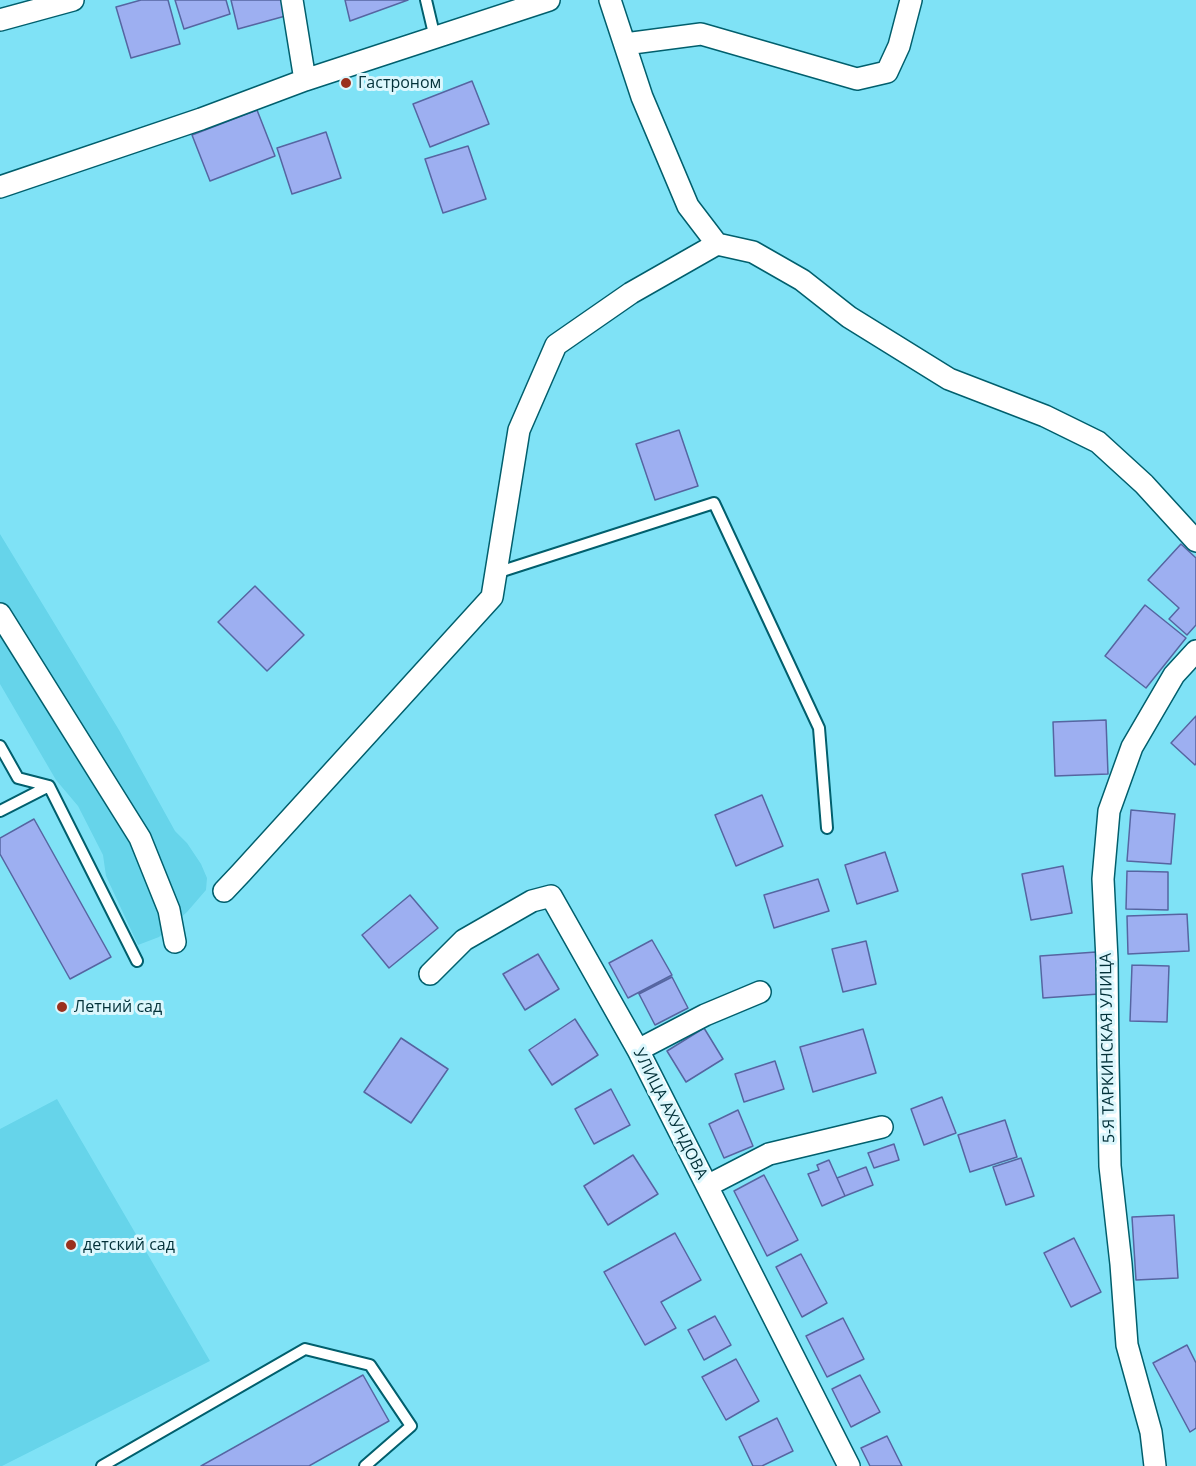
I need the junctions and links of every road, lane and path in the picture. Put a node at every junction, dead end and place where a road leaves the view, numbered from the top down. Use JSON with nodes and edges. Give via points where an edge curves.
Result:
{"nodes":[{"id":1,"x":73,"y":0,"type":"edge"},
{"id":2,"x":292,"y":0,"type":"edge"},
{"id":3,"x":426,"y":0,"type":"edge"},
{"id":4,"x":549,"y":0,"type":"edge"},
{"id":5,"x":610,"y":0,"type":"edge"},
{"id":6,"x":911,"y":0,"type":"edge"},
{"id":7,"x":0,"y":20,"type":"edge"},
{"id":8,"x":435,"y":38,"type":"junction"},
{"id":9,"x":624,"y":44,"type":"junction"},
{"id":10,"x":305,"y":80,"type":"junction"},
{"id":11,"x":0,"y":187,"type":"edge"},
{"id":12,"x":717,"y":244,"type":"junction"},
{"id":13,"x":1196,"y":541,"type":"edge"},
{"id":14,"x":496,"y":573,"type":"junction"},
{"id":15,"x":0,"y":614,"type":"edge"},
{"id":16,"x":1196,"y":651,"type":"edge"},
{"id":17,"x":0,"y":746,"type":"edge"},
{"id":18,"x":49,"y":786,"type":"junction"},
{"id":19,"x":0,"y":811,"type":"edge"},
{"id":20,"x":827,"y":828,"type":"dead end"},
{"id":21,"x":224,"y":891,"type":"dead end"},
{"id":22,"x":175,"y":942,"type":"dead end"},
{"id":23,"x":137,"y":961,"type":"dead end"},
{"id":24,"x":430,"y":974,"type":"dead end"},
{"id":25,"x":760,"y":992,"type":"dead end"},
{"id":26,"x":638,"y":1050,"type":"junction"},
{"id":27,"x":882,"y":1127,"type":"dead end"},
{"id":28,"x":707,"y":1186,"type":"junction"},
{"id":29,"x":102,"y":1466,"type":"edge"},
{"id":30,"x":365,"y":1466,"type":"edge"},
{"id":31,"x":849,"y":1466,"type":"edge"},
{"id":32,"x":1155,"y":1466,"type":"edge"}],
"edges":[{"from":1,"to":7,"type":"street"},
{"from":2,"to":10,"type":"street"},
{"from":3,"to":8,"type":"lane"},
{"from":4,"to":8,"type":"street"},
{"from":5,"to":9,"type":"street"},
{"from":6,"to":9,"type":"street","via":[[899,46],[887,72],[857,79],[701,33]]},
{"from":8,"to":10,"type":"street"},
{"from":9,"to":12,"type":"street","via":[[688,206]]},
{"from":10,"to":11,"type":"street"},
{"from":12,"to":13,"type":"street","via":[[753,252],[802,280],[849,317],[949,379],[1045,416],[1098,442],[1144,484]]},
{"from":12,"to":14,"type":"street","via":[[630,293],[556,345],[519,430]]},
{"from":14,"to":20,"type":"lane","via":[[714,504],[819,728]]},
{"from":14,"to":21,"type":"street","via":[[492,597]]},
{"from":15,"to":22,"type":"street","via":[[140,838],[169,910]]},
{"from":16,"to":32,"type":"street","name":"5-Я ТАРКИНСКАЯ УЛИЦА","via":[[1174,675],[1132,747],[1109,811],[1103,879],[1110,1166],[1127,1344],[1151,1432]]},
{"from":17,"to":18,"type":"lane","via":[[18,778]]},
{"from":18,"to":19,"type":"lane"},
{"from":18,"to":23,"type":"lane"},
{"from":24,"to":26,"type":"street","name":"УЛИЦА АХУНДОВА","via":[[464,940],[532,901],[551,896]]},
{"from":25,"to":26,"type":"street"},
{"from":26,"to":28,"type":"street","name":"УЛИЦА АХУНДОВА"},
{"from":27,"to":28,"type":"street","via":[[769,1154]]},
{"from":28,"to":31,"type":"street","name":"УЛИЦА АХУНДОВА"},
{"from":29,"to":30,"type":"lane","via":[[305,1349],[370,1365],[411,1426]]}]}
